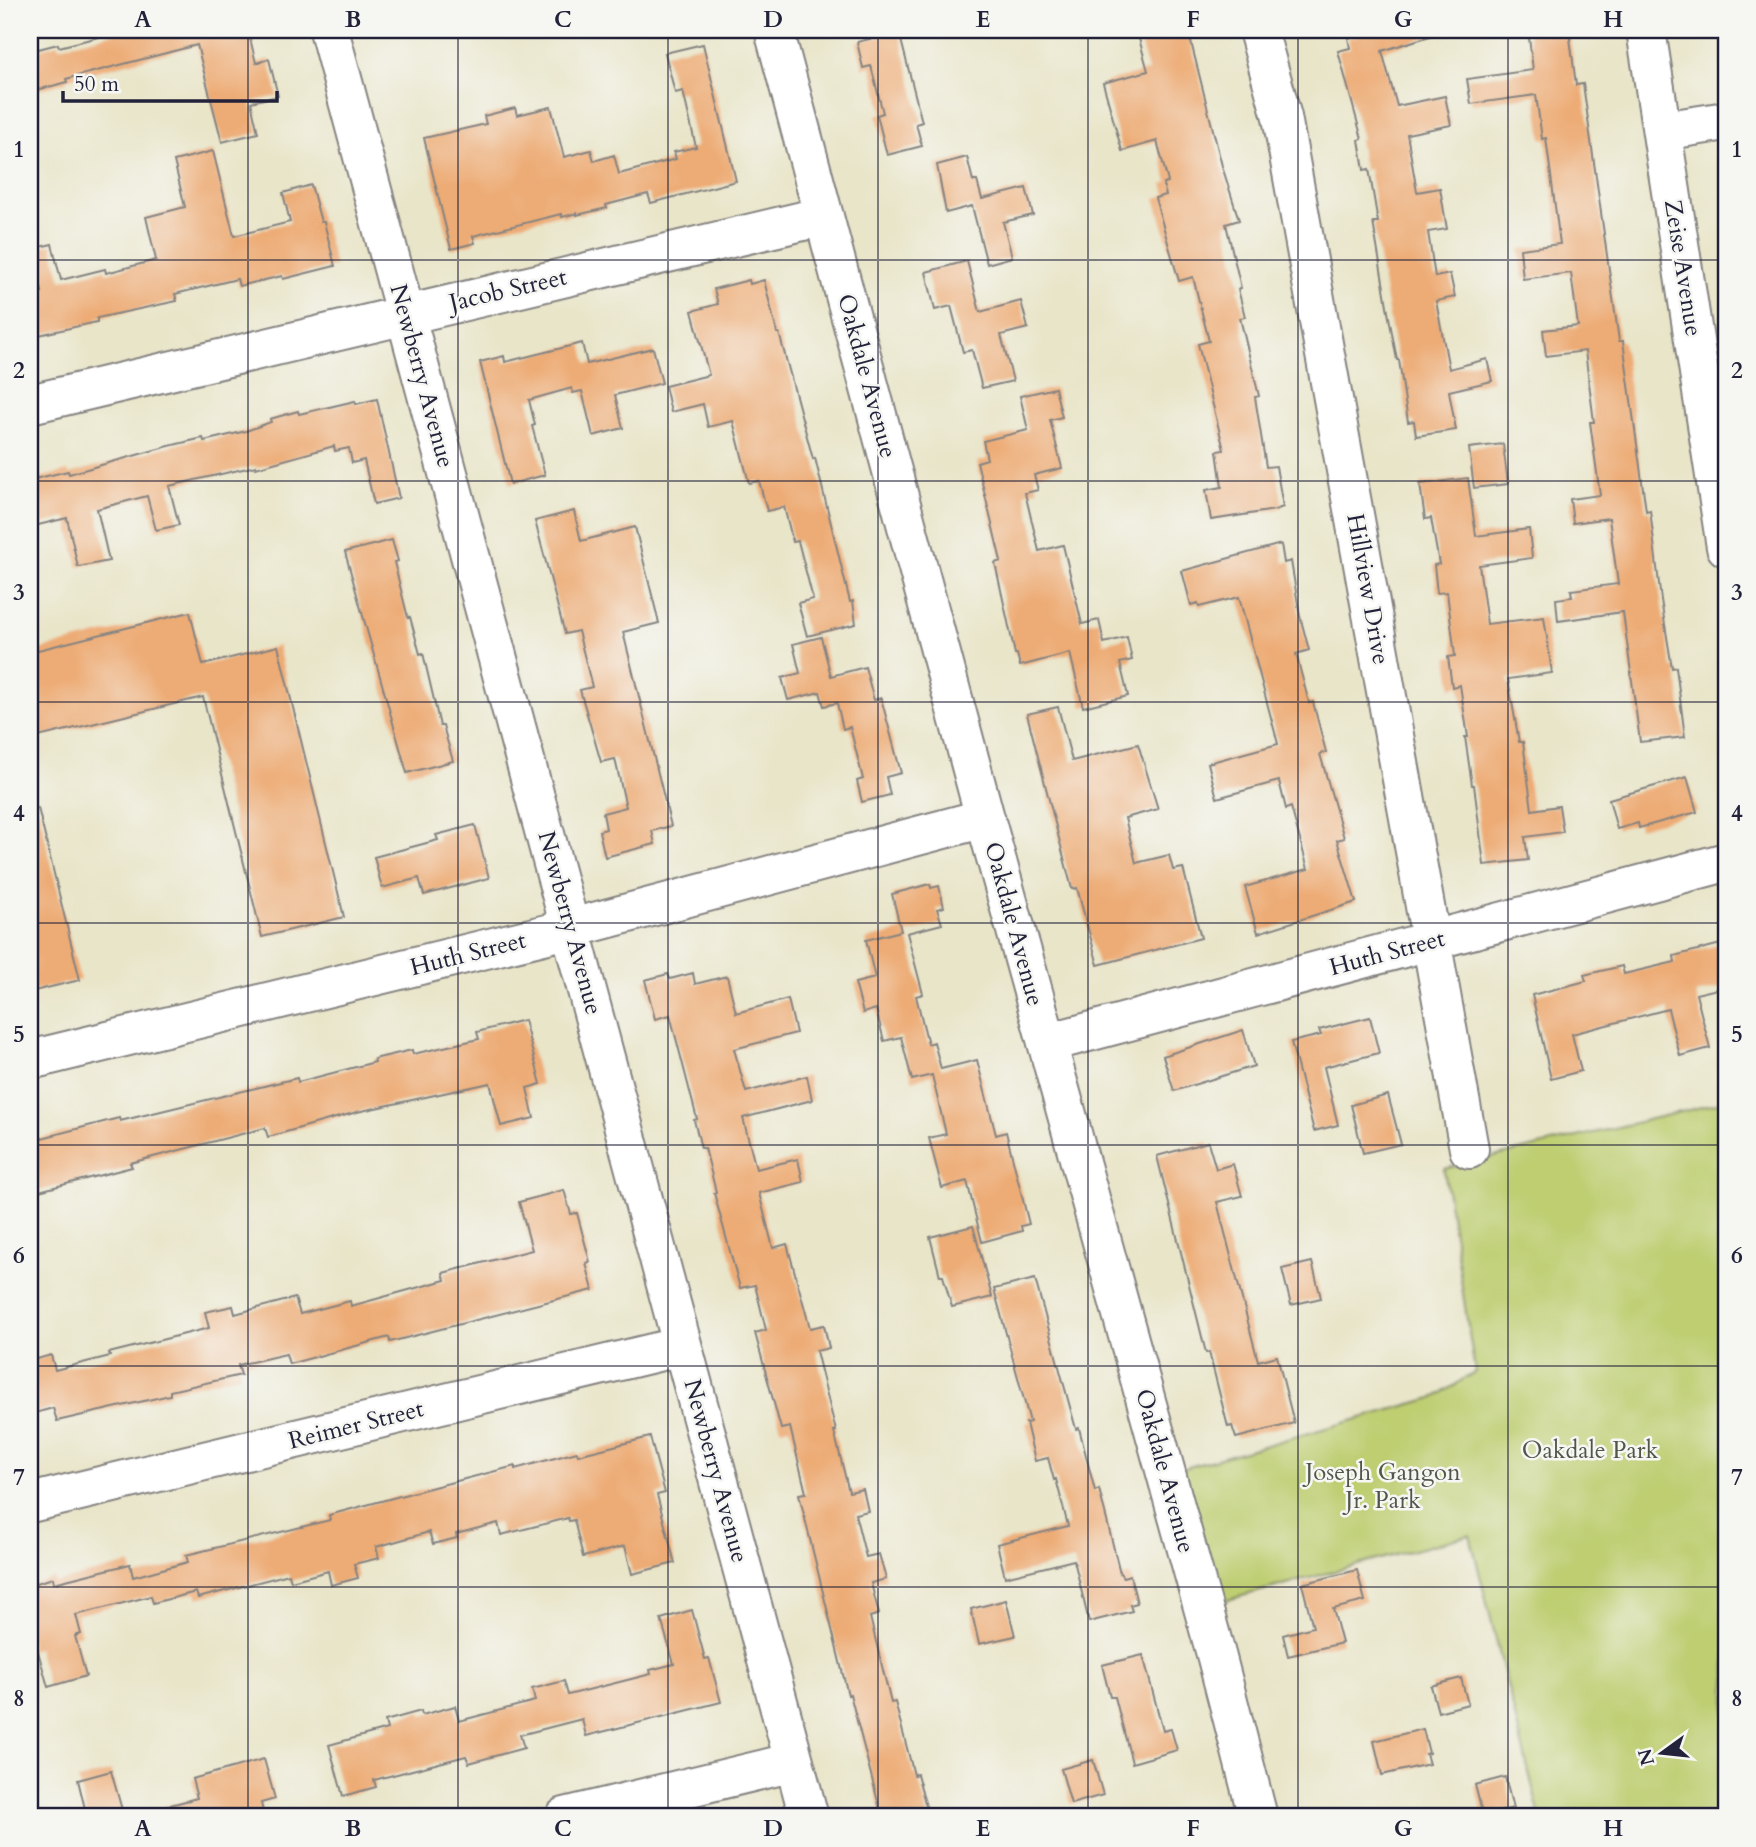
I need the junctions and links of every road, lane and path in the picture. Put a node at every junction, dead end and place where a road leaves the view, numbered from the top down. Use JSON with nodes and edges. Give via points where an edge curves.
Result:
{"nodes":[{"id":1,"x":330,"y":30,"type":"edge"},
{"id":2,"x":774,"y":30,"type":"edge"},
{"id":3,"x":1258,"y":30,"type":"edge"},
{"id":4,"x":1646,"y":30,"type":"edge"},
{"id":5,"x":1726,"y":121,"type":"edge"},
{"id":6,"x":1662,"y":131,"type":"junction"},
{"id":7,"x":824,"y":216,"type":"junction"},
{"id":8,"x":406,"y":314,"type":"junction"},
{"id":9,"x":30,"y":404,"type":"edge"},
{"id":10,"x":1726,"y":547,"type":"edge"},
{"id":11,"x":985,"y":818,"type":"junction"},
{"id":12,"x":1726,"y":862,"type":"edge"},
{"id":13,"x":572,"y":928,"type":"junction"},
{"id":14,"x":1432,"y":941,"type":"junction"},
{"id":15,"x":1046,"y":1043,"type":"junction"},
{"id":16,"x":30,"y":1060,"type":"edge"},
{"id":17,"x":1469,"y":1149,"type":"dead end"},
{"id":18,"x":682,"y":1346,"type":"junction"},
{"id":19,"x":30,"y":1503,"type":"edge"},
{"id":20,"x":794,"y":1762,"type":"junction"},
{"id":21,"x":565,"y":1817,"type":"edge"},
{"id":22,"x":809,"y":1817,"type":"edge"},
{"id":23,"x":1258,"y":1817,"type":"edge"}],
"edges":[{"from":1,"to":8,"type":"street","name":"Newberry Avenue"},
{"from":2,"to":7,"type":"street","name":"Oakdale Avenue"},
{"from":3,"to":14,"type":"street","name":"Hillview Drive","via":[[1282,117]]},
{"from":4,"to":6,"type":"street","name":"Zeise Avenue"},
{"from":5,"to":6,"type":"street"},
{"from":6,"to":10,"type":"street","name":"Zeise Avenue"},
{"from":7,"to":8,"type":"street","name":"Jacob Street"},
{"from":7,"to":11,"type":"street","name":"Oakdale Avenue"},
{"from":8,"to":9,"type":"street","name":"Jacob Street"},
{"from":8,"to":13,"type":"street","name":"Newberry Avenue"},
{"from":11,"to":13,"type":"street","name":"Huth Street"},
{"from":11,"to":15,"type":"street","name":"Oakdale Avenue"},
{"from":12,"to":14,"type":"street","name":"Huth Street"},
{"from":13,"to":16,"type":"street","name":"Huth Street"},
{"from":13,"to":18,"type":"street","name":"Newberry Avenue"},
{"from":14,"to":15,"type":"street","name":"Huth Street"},
{"from":14,"to":17,"type":"street","name":"Hillview Drive"},
{"from":15,"to":23,"type":"street","name":"Oakdale Avenue"},
{"from":18,"to":19,"type":"street","name":"Reimer Street"},
{"from":18,"to":20,"type":"street","name":"Newberry Avenue"},
{"from":20,"to":21,"type":"street"},
{"from":20,"to":22,"type":"street","name":"Newberry Avenue"}]}
